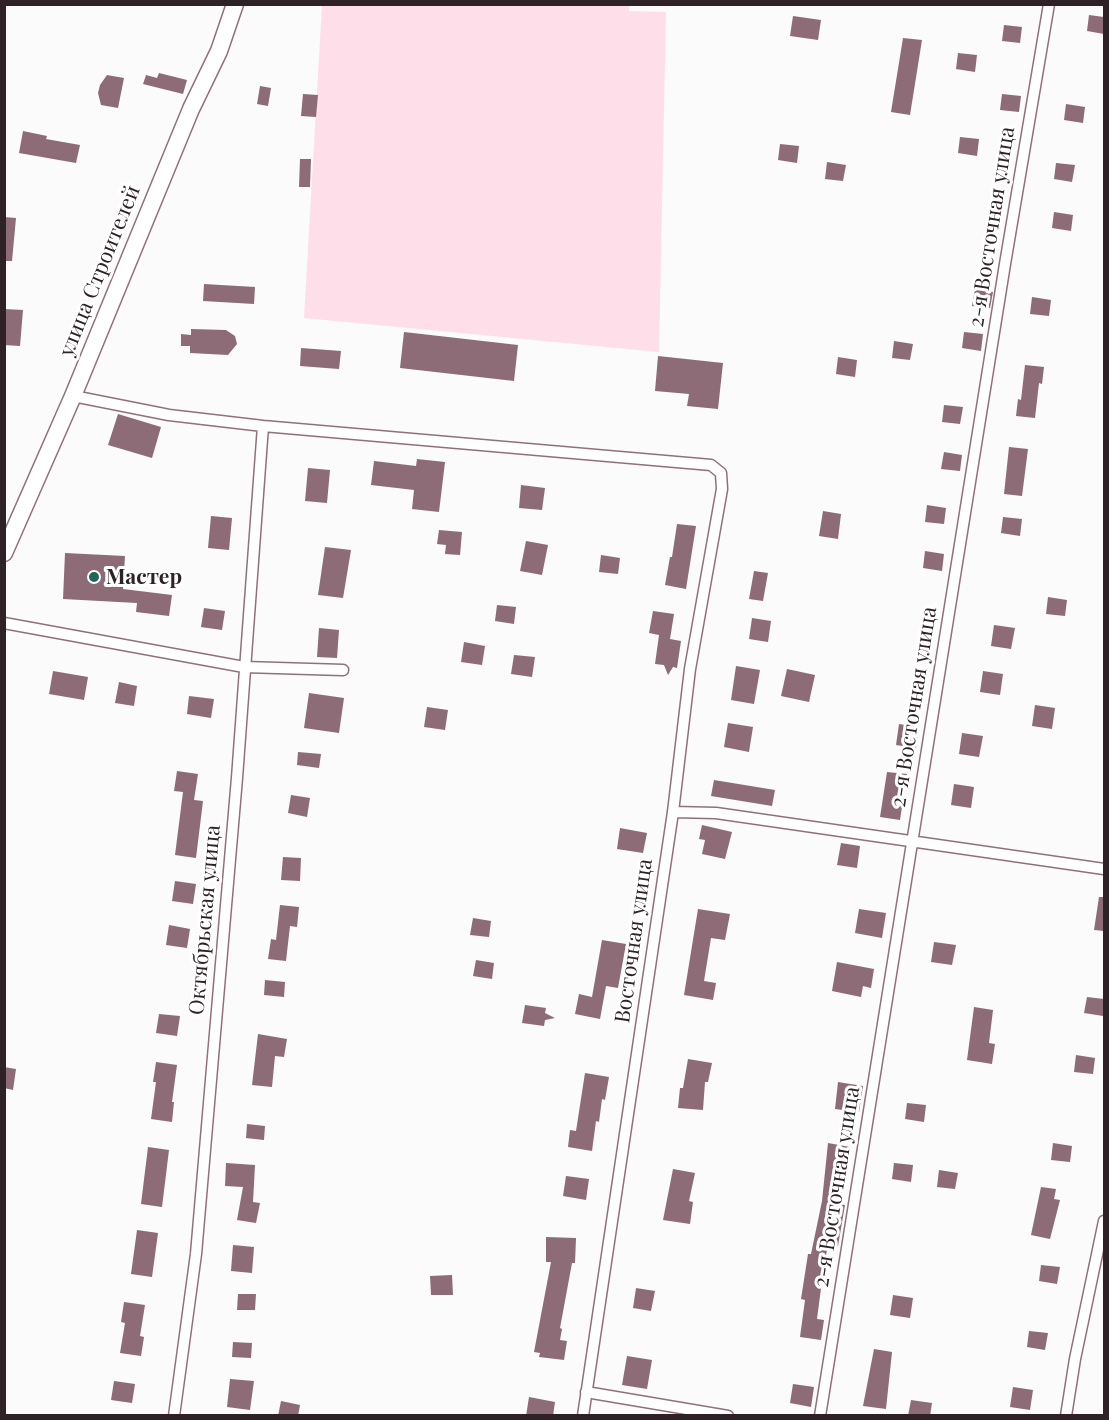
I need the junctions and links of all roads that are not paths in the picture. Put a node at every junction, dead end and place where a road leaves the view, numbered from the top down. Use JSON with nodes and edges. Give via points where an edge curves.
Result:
{"nodes":[{"id":1,"x":234,"y":4,"type":"edge"},
{"id":2,"x":1049,"y":4,"type":"edge"},
{"id":3,"x":73,"y":396,"type":"junction"},
{"id":4,"x":263,"y":426,"type":"junction"},
{"id":5,"x":4,"y":554,"type":"edge"},
{"id":6,"x":4,"y":623,"type":"edge"},
{"id":7,"x":244,"y":667,"type":"junction"},
{"id":8,"x":343,"y":670,"type":"dead end"},
{"id":9,"x":673,"y":812,"type":"junction"},
{"id":10,"x":912,"y":842,"type":"junction"},
{"id":11,"x":1104,"y":869,"type":"edge"},
{"id":12,"x":1104,"y":1221,"type":"edge"},
{"id":13,"x":586,"y":1392,"type":"junction"},
{"id":14,"x":174,"y":1416,"type":"edge"},
{"id":15,"x":583,"y":1416,"type":"edge"},
{"id":16,"x":728,"y":1416,"type":"edge"},
{"id":17,"x":820,"y":1416,"type":"edge"},
{"id":18,"x":1066,"y":1416,"type":"edge"}],
"edges":[{"from":1,"to":3,"type":"main road","name":"улица Строителей","via":[[219,51],[191,109]]},
{"from":2,"to":10,"type":"street","name":"2-я Восточная улица"},
{"from":3,"to":4,"type":"street","via":[[169,415]]},
{"from":3,"to":5,"type":"main road","name":"улица Строителей"},
{"from":4,"to":7,"type":"street","name":"Октябрьская улица"},
{"from":4,"to":9,"type":"street","name":"Восточная улица","via":[[711,465],[721,473],[722,489],[690,669]]},
{"from":6,"to":7,"type":"street"},
{"from":7,"to":8,"type":"street"},
{"from":7,"to":14,"type":"street","name":"Октябрьская улица","via":[[196,1254]]},
{"from":9,"to":10,"type":"street","via":[[716,813]]},
{"from":9,"to":13,"type":"street","name":"Восточная улица"},
{"from":10,"to":11,"type":"street"},
{"from":10,"to":17,"type":"street","name":"2-я Восточная улица"},
{"from":12,"to":18,"type":"street"},
{"from":13,"to":15,"type":"street","name":"Восточная улица"},
{"from":13,"to":16,"type":"street"}]}
